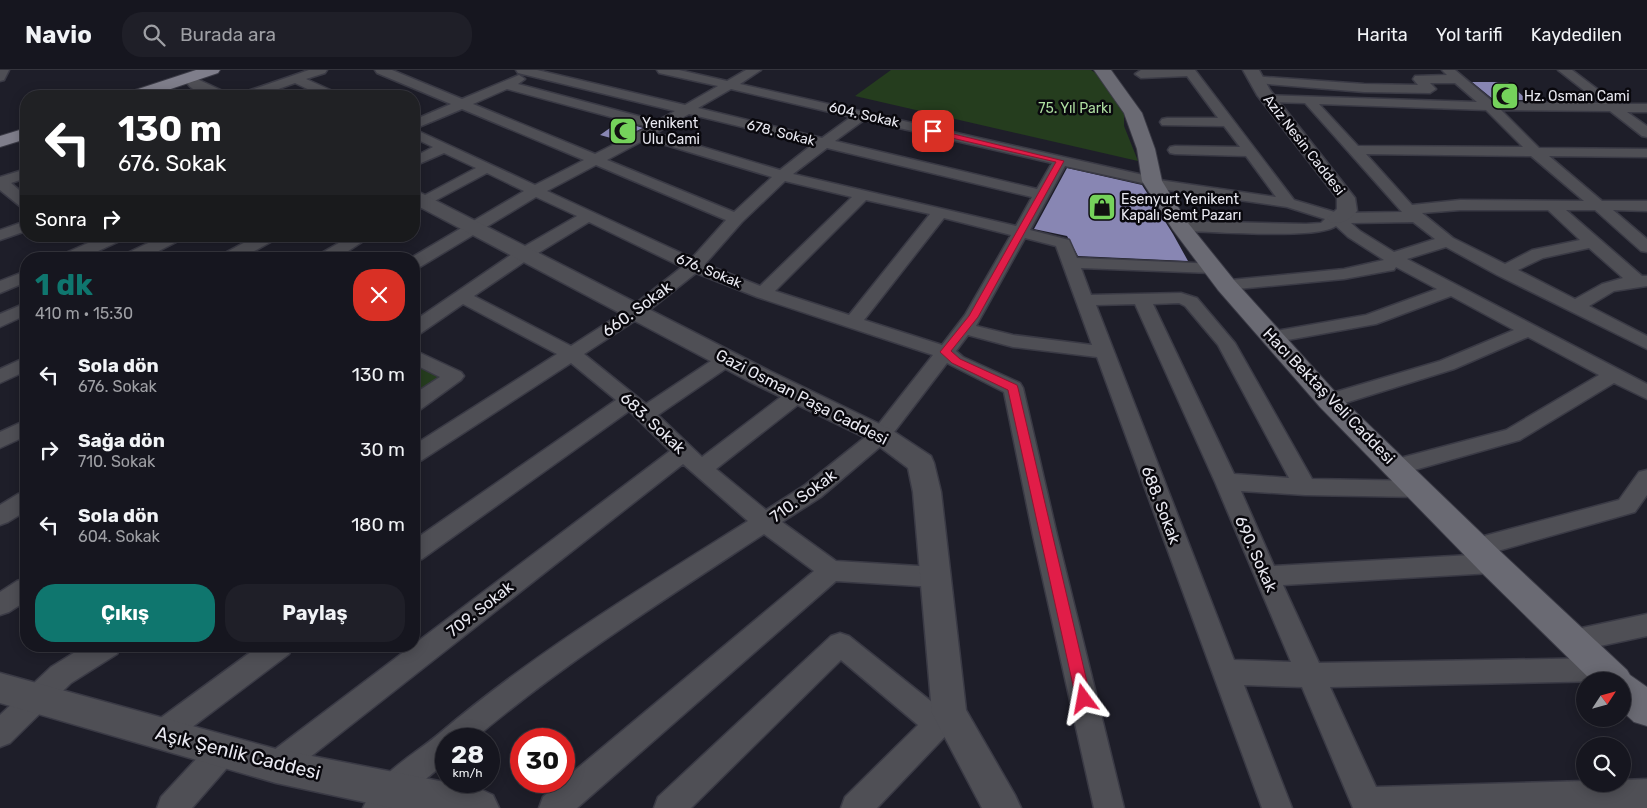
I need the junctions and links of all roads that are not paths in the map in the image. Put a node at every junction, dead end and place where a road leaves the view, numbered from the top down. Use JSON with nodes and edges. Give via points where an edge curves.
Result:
{"nodes":[{"id":1,"x":321,"y":70,"type":"edge"},
{"id":2,"x":381,"y":70,"type":"edge"},
{"id":3,"x":663,"y":70,"type":"edge"},
{"id":4,"x":755,"y":70,"type":"edge"},
{"id":5,"x":1102,"y":70,"type":"edge"},
{"id":6,"x":1564,"y":70,"type":"edge"},
{"id":7,"x":532,"y":71,"type":"edge"},
{"id":8,"x":1190,"y":71,"type":"edge"},
{"id":9,"x":218,"y":72,"type":"edge"},
{"id":10,"x":1141,"y":74,"type":"dead end"},
{"id":11,"x":1254,"y":75,"type":"edge"},
{"id":12,"x":1453,"y":75,"type":"edge"},
{"id":13,"x":1348,"y":76,"type":"dead end"},
{"id":14,"x":295,"y":79,"type":"junction"},
{"id":15,"x":195,"y":83,"type":"junction"},
{"id":16,"x":507,"y":85,"type":"junction"},
{"id":17,"x":730,"y":86,"type":"junction"},
{"id":18,"x":1358,"y":88,"type":"junction"},
{"id":19,"x":156,"y":90,"type":"edge"},
{"id":20,"x":175,"y":90,"type":"edge"},
{"id":21,"x":209,"y":90,"type":"edge"},
{"id":22,"x":264,"y":90,"type":"edge"},
{"id":23,"x":319,"y":90,"type":"edge"},
{"id":24,"x":1268,"y":98,"type":"junction"},
{"id":25,"x":1308,"y":100,"type":"junction"},
{"id":26,"x":463,"y":104,"type":"junction"},
{"id":27,"x":1490,"y":106,"type":"junction"},
{"id":28,"x":1614,"y":108,"type":"junction"},
{"id":29,"x":1647,"y":108,"type":"edge"},
{"id":30,"x":689,"y":110,"type":"junction"},
{"id":31,"x":861,"y":115,"type":"junction"},
{"id":32,"x":420,"y":122,"type":"edge"},
{"id":33,"x":1167,"y":122,"type":"dead end"},
{"id":34,"x":1229,"y":122,"type":"junction"},
{"id":35,"x":660,"y":126,"type":"junction"},
{"id":36,"x":1647,"y":133,"type":"edge"},
{"id":37,"x":645,"y":134,"type":"junction"},
{"id":38,"x":20,"y":135,"type":"edge"},
{"id":39,"x":420,"y":136,"type":"edge"},
{"id":40,"x":0,"y":142,"type":"edge"},
{"id":41,"x":20,"y":143,"type":"edge"},
{"id":42,"x":824,"y":144,"type":"junction"},
{"id":43,"x":444,"y":147,"type":"junction"},
{"id":44,"x":0,"y":150,"type":"edge"},
{"id":45,"x":1175,"y":150,"type":"dead end"},
{"id":46,"x":1352,"y":150,"type":"junction"},
{"id":47,"x":1534,"y":151,"type":"junction"},
{"id":48,"x":1252,"y":152,"type":"junction"},
{"id":49,"x":1647,"y":153,"type":"edge"},
{"id":50,"x":420,"y":159,"type":"edge"},
{"id":51,"x":595,"y":160,"type":"junction"},
{"id":52,"x":1060,"y":161,"type":"junction"},
{"id":53,"x":488,"y":167,"type":"junction"},
{"id":54,"x":782,"y":175,"type":"junction"},
{"id":55,"x":20,"y":176,"type":"edge"},
{"id":56,"x":0,"y":182,"type":"edge"},
{"id":57,"x":1153,"y":182,"type":"junction"},
{"id":58,"x":537,"y":190,"type":"junction"},
{"id":59,"x":864,"y":194,"type":"junction"},
{"id":60,"x":1041,"y":196,"type":"junction"},
{"id":61,"x":20,"y":199,"type":"edge"},
{"id":62,"x":420,"y":201,"type":"edge"},
{"id":63,"x":420,"y":203,"type":"edge"},
{"id":64,"x":1289,"y":203,"type":"junction"},
{"id":65,"x":1551,"y":205,"type":"junction"},
{"id":66,"x":1596,"y":205,"type":"junction"},
{"id":67,"x":1647,"y":206,"type":"edge"},
{"id":68,"x":940,"y":212,"type":"junction"},
{"id":69,"x":1413,"y":213,"type":"junction"},
{"id":70,"x":589,"y":216,"type":"junction"},
{"id":71,"x":1337,"y":218,"type":"junction"},
{"id":72,"x":736,"y":219,"type":"junction"},
{"id":73,"x":1180,"y":226,"type":"junction"},
{"id":74,"x":472,"y":227,"type":"junction"},
{"id":75,"x":20,"y":228,"type":"edge"},
{"id":76,"x":1020,"y":231,"type":"junction"},
{"id":77,"x":0,"y":235,"type":"edge"},
{"id":78,"x":1447,"y":241,"type":"junction"},
{"id":79,"x":105,"y":242,"type":"edge"},
{"id":80,"x":164,"y":242,"type":"edge"},
{"id":81,"x":259,"y":242,"type":"edge"},
{"id":82,"x":353,"y":242,"type":"edge"},
{"id":83,"x":1592,"y":242,"type":"junction"},
{"id":84,"x":1647,"y":247,"type":"edge"},
{"id":85,"x":83,"y":252,"type":"edge"},
{"id":86,"x":143,"y":252,"type":"edge"},
{"id":87,"x":240,"y":252,"type":"edge"},
{"id":88,"x":336,"y":252,"type":"edge"},
{"id":89,"x":524,"y":254,"type":"junction"},
{"id":90,"x":1394,"y":258,"type":"junction"},
{"id":91,"x":420,"y":259,"type":"edge"},
{"id":92,"x":1071,"y":263,"type":"junction"},
{"id":93,"x":694,"y":266,"type":"junction"},
{"id":94,"x":1503,"y":271,"type":"junction"},
{"id":95,"x":1219,"y":276,"type":"junction"},
{"id":96,"x":20,"y":279,"type":"edge"},
{"id":97,"x":1642,"y":282,"type":"edge"},
{"id":98,"x":0,"y":288,"type":"edge"},
{"id":99,"x":1452,"y":289,"type":"junction"},
{"id":100,"x":763,"y":293,"type":"junction"},
{"id":101,"x":461,"y":296,"type":"junction"},
{"id":102,"x":1142,"y":299,"type":"junction"},
{"id":103,"x":1084,"y":300,"type":"junction"},
{"id":104,"x":1576,"y":307,"type":"junction"},
{"id":105,"x":20,"y":311,"type":"edge"},
{"id":106,"x":636,"y":312,"type":"junction"},
{"id":107,"x":0,"y":321,"type":"edge"},
{"id":108,"x":854,"y":321,"type":"junction"},
{"id":109,"x":420,"y":325,"type":"edge"},
{"id":110,"x":965,"y":329,"type":"junction"},
{"id":111,"x":1528,"y":330,"type":"junction"},
{"id":112,"x":1271,"y":337,"type":"junction"},
{"id":113,"x":1647,"y":343,"type":"edge"},
{"id":114,"x":945,"y":352,"type":"junction"},
{"id":115,"x":1104,"y":352,"type":"junction"},
{"id":116,"x":572,"y":354,"type":"junction"},
{"id":117,"x":420,"y":359,"type":"edge"},
{"id":118,"x":727,"y":359,"type":"junction"},
{"id":119,"x":20,"y":366,"type":"edge"},
{"id":120,"x":1613,"y":375,"type":"junction"},
{"id":121,"x":0,"y":377,"type":"edge"},
{"id":122,"x":1647,"y":392,"type":"edge"},
{"id":123,"x":798,"y":395,"type":"junction"},
{"id":124,"x":420,"y":400,"type":"edge"},
{"id":125,"x":1329,"y":400,"type":"junction"},
{"id":126,"x":638,"y":407,"type":"junction"},
{"id":127,"x":20,"y":430,"type":"edge"},
{"id":128,"x":881,"y":435,"type":"junction"},
{"id":129,"x":0,"y":441,"type":"edge"},
{"id":130,"x":420,"y":451,"type":"edge"},
{"id":131,"x":693,"y":460,"type":"junction"},
{"id":132,"x":1397,"y":467,"type":"junction"},
{"id":133,"x":1647,"y":478,"type":"edge"},
{"id":134,"x":1226,"y":482,"type":"junction"},
{"id":135,"x":1305,"y":487,"type":"junction"},
{"id":136,"x":1419,"y":489,"type":"junction"},
{"id":137,"x":20,"y":504,"type":"edge"},
{"id":138,"x":0,"y":516,"type":"edge"},
{"id":139,"x":766,"y":523,"type":"junction"},
{"id":140,"x":420,"y":548,"type":"edge"},
{"id":141,"x":1484,"y":555,"type":"junction"},
{"id":142,"x":831,"y":571,"type":"junction"},
{"id":143,"x":1266,"y":576,"type":"junction"},
{"id":144,"x":935,"y":577,"type":"junction"},
{"id":145,"x":20,"y":592,"type":"edge"},
{"id":146,"x":0,"y":605,"type":"edge"},
{"id":147,"x":1647,"y":625,"type":"edge"},
{"id":148,"x":1572,"y":641,"type":"junction"},
{"id":149,"x":98,"y":652,"type":"edge"},
{"id":150,"x":272,"y":652,"type":"edge"},
{"id":151,"x":1224,"y":672,"type":"junction"},
{"id":152,"x":1605,"y":672,"type":"edge"},
{"id":153,"x":1310,"y":675,"type":"junction"},
{"id":154,"x":1576,"y":679,"type":"edge"},
{"id":155,"x":0,"y":688,"type":"edge"},
{"id":156,"x":1631,"y":696,"type":"edge"},
{"id":157,"x":35,"y":700,"type":"junction"},
{"id":158,"x":1647,"y":710,"type":"edge"},
{"id":159,"x":943,"y":718,"type":"junction"},
{"id":160,"x":465,"y":728,"type":"edge"},
{"id":161,"x":0,"y":734,"type":"edge"},
{"id":162,"x":161,"y":734,"type":"junction"},
{"id":163,"x":223,"y":750,"type":"junction"},
{"id":164,"x":435,"y":754,"type":"edge"},
{"id":165,"x":276,"y":766,"type":"junction"},
{"id":166,"x":1647,"y":794,"type":"edge"},
{"id":167,"x":385,"y":798,"type":"edge"},
{"id":168,"x":1368,"y":805,"type":"edge"},
{"id":169,"x":172,"y":808,"type":"edge"},
{"id":170,"x":480,"y":808,"type":"edge"},
{"id":171,"x":554,"y":808,"type":"edge"},
{"id":172,"x":669,"y":808,"type":"edge"},
{"id":173,"x":856,"y":808,"type":"edge"},
{"id":174,"x":1002,"y":808,"type":"edge"},
{"id":175,"x":1110,"y":808,"type":"edge"},
{"id":176,"x":1277,"y":808,"type":"edge"}],
"edges":[{"from":1,"to":14,"type":"street"},
{"from":2,"to":26,"type":"street"},
{"from":3,"to":17,"type":"street","name":"604. Sokak"},
{"from":4,"to":17,"type":"street"},
{"from":5,"to":57,"type":"main road","name":"Hacı Bektaş Veli Caddesi","via":[[1133,113]]},
{"from":6,"to":28,"type":"street"},
{"from":7,"to":16,"type":"street"},
{"from":7,"to":30,"type":"street","name":"678. Sokak"},
{"from":8,"to":10,"type":"street"},
{"from":8,"to":34,"type":"street"},
{"from":9,"to":15,"type":"main road"},
{"from":9,"to":19,"type":"main road"},
{"from":11,"to":18,"type":"street"},
{"from":11,"to":24,"type":"street","name":"Aziz Nesin Caddesi"},
{"from":12,"to":18,"type":"street","via":[[1419,79],[1430,89]]},
{"from":12,"to":27,"type":"street"},
{"from":13,"to":18,"type":"street"},
{"from":14,"to":22,"type":"street"},
{"from":14,"to":23,"type":"street"},
{"from":15,"to":20,"type":"main road"},
{"from":15,"to":21,"type":"street"},
{"from":16,"to":26,"type":"street"},
{"from":16,"to":35,"type":"street"},
{"from":17,"to":30,"type":"street"},
{"from":17,"to":31,"type":"street","name":"604. Sokak"},
{"from":24,"to":25,"type":"street"},
{"from":24,"to":71,"type":"street","name":"Aziz Nesin Caddesi","via":[[1346,198],[1347,211]]},
{"from":25,"to":27,"type":"street"},
{"from":25,"to":46,"type":"street"},
{"from":26,"to":32,"type":"street"},
{"from":26,"to":51,"type":"street"},
{"from":27,"to":28,"type":"street"},
{"from":27,"to":47,"type":"street"},
{"from":28,"to":29,"type":"street"},
{"from":28,"to":36,"type":"street"},
{"from":30,"to":35,"type":"street"},
{"from":30,"to":42,"type":"street","name":"678. Sokak"},
{"from":31,"to":42,"type":"street","name":"660. Sokak"},
{"from":31,"to":52,"type":"street","name":"604. Sokak"},
{"from":33,"to":34,"type":"street"},
{"from":34,"to":48,"type":"street"},
{"from":35,"to":37,"type":"street"},
{"from":37,"to":51,"type":"street"},
{"from":37,"to":54,"type":"street"},
{"from":38,"to":40,"type":"main road"},
{"from":39,"to":43,"type":"street","name":"676. Sokak"},
{"from":41,"to":44,"type":"main road"},
{"from":42,"to":54,"type":"street","name":"660. Sokak"},
{"from":42,"to":60,"type":"street","name":"678. Sokak"},
{"from":43,"to":50,"type":"street"},
{"from":43,"to":53,"type":"street","name":"676. Sokak"},
{"from":45,"to":48,"type":"street"},
{"from":46,"to":47,"type":"street"},
{"from":46,"to":69,"type":"street"},
{"from":47,"to":49,"type":"street"},
{"from":47,"to":66,"type":"street"},
{"from":48,"to":64,"type":"street"},
{"from":51,"to":58,"type":"street"},
{"from":51,"to":72,"type":"street"},
{"from":52,"to":57,"type":"street","name":"604. Sokak"},
{"from":52,"to":60,"type":"street","name":"710. Sokak"},
{"from":53,"to":58,"type":"street","name":"676. Sokak"},
{"from":53,"to":62,"type":"street"},
{"from":54,"to":59,"type":"street"},
{"from":54,"to":72,"type":"street","name":"660. Sokak"},
{"from":55,"to":56,"type":"street"},
{"from":56,"to":61,"type":"street"},
{"from":57,"to":64,"type":"street","name":"604. Sokak"},
{"from":57,"to":73,"type":"main road","name":"Hacı Bektaş Veli Caddesi"},
{"from":58,"to":70,"type":"street","name":"676. Sokak"},
{"from":58,"to":74,"type":"street"},
{"from":59,"to":68,"type":"street"},
{"from":59,"to":100,"type":"street"},
{"from":60,"to":76,"type":"street","name":"710. Sokak"},
{"from":63,"to":74,"type":"street","name":"Gazi Osman Paşa Caddesi"},
{"from":64,"to":71,"type":"street","name":"604. Sokak"},
{"from":65,"to":66,"type":"street"},
{"from":65,"to":69,"type":"street","via":[[1460,205]]},
{"from":65,"to":83,"type":"street"},
{"from":66,"to":67,"type":"street"},
{"from":66,"to":84,"type":"street"},
{"from":68,"to":76,"type":"street"},
{"from":68,"to":108,"type":"street"},
{"from":69,"to":71,"type":"street"},
{"from":69,"to":78,"type":"street"},
{"from":70,"to":89,"type":"street"},
{"from":70,"to":93,"type":"street","name":"676. Sokak"},
{"from":71,"to":73,"type":"street","via":[[1325,228],[1306,229]]},
{"from":71,"to":90,"type":"street","via":[[1354,234]]},
{"from":72,"to":93,"type":"street","name":"660. Sokak"},
{"from":73,"to":95,"type":"main road","name":"Hacı Bektaş Veli Caddesi"},
{"from":74,"to":89,"type":"street","name":"Gazi Osman Paşa Caddesi"},
{"from":74,"to":91,"type":"street"},
{"from":75,"to":77,"type":"street"},
{"from":76,"to":92,"type":"street","name":"688. Sokak","via":[[1063,243]]},
{"from":76,"to":110,"type":"street","name":"710. Sokak"},
{"from":78,"to":90,"type":"street"},
{"from":78,"to":94,"type":"street"},
{"from":79,"to":85,"type":"street"},
{"from":80,"to":86,"type":"street"},
{"from":81,"to":87,"type":"street"},
{"from":82,"to":88,"type":"street"},
{"from":83,"to":94,"type":"street","via":[[1538,254]]},
{"from":83,"to":97,"type":"street"},
{"from":89,"to":101,"type":"street"},
{"from":89,"to":106,"type":"street","name":"Gazi Osman Paşa Caddesi"},
{"from":90,"to":95,"type":"street","via":[[1388,266],[1344,274]]},
{"from":90,"to":99,"type":"street"},
{"from":92,"to":95,"type":"street"},
{"from":92,"to":103,"type":"street","name":"688. Sokak"},
{"from":93,"to":100,"type":"street","name":"676. Sokak"},
{"from":93,"to":106,"type":"street","name":"660. Sokak"},
{"from":94,"to":104,"type":"street"},
{"from":95,"to":112,"type":"main road","name":"Hacı Bektaş Veli Caddesi"},
{"from":96,"to":98,"type":"street"},
{"from":97,"to":104,"type":"street","via":[[1602,288]]},
{"from":99,"to":111,"type":"street"},
{"from":99,"to":112,"type":"street","via":[[1370,320]]},
{"from":100,"to":108,"type":"street","name":"676. Sokak"},
{"from":101,"to":109,"type":"street"},
{"from":101,"to":116,"type":"street","name":"683. Sokak"},
{"from":102,"to":103,"type":"street"},
{"from":102,"to":134,"type":"street","name":"690. Sokak"},
{"from":102,"to":135,"type":"street","via":[[1181,298],[1191,302],[1226,343]]},
{"from":103,"to":115,"type":"street","name":"688. Sokak"},
{"from":104,"to":113,"type":"street"},
{"from":105,"to":107,"type":"street"},
{"from":106,"to":116,"type":"street","name":"660. Sokak"},
{"from":106,"to":118,"type":"street","name":"Gazi Osman Paşa Caddesi"},
{"from":108,"to":114,"type":"street","name":"676. Sokak"},
{"from":110,"to":114,"type":"street","name":"710. Sokak"},
{"from":110,"to":115,"type":"street","via":[[1013,341]]},
{"from":111,"to":120,"type":"street"},
{"from":111,"to":125,"type":"street","via":[[1446,365]]},
{"from":112,"to":125,"type":"main road","name":"Hacı Bektaş Veli Caddesi"},
{"from":114,"to":128,"type":"street","name":"710. Sokak"},
{"from":114,"to":175,"type":"street","name":"676. Sokak","via":[[956,361],[1013,388]]},
{"from":115,"to":151,"type":"street","name":"688. Sokak"},
{"from":116,"to":126,"type":"street","name":"683. Sokak"},
{"from":116,"to":130,"type":"street","name":"660. Sokak"},
{"from":117,"to":124,"type":"street","via":[[454,376]]},
{"from":118,"to":123,"type":"street","name":"Gazi Osman Paşa Caddesi"},
{"from":118,"to":126,"type":"street"},
{"from":119,"to":121,"type":"street"},
{"from":120,"to":122,"type":"street"},
{"from":120,"to":132,"type":"street","via":[[1513,435]]},
{"from":123,"to":128,"type":"street","name":"Gazi Osman Paşa Caddesi"},
{"from":123,"to":131,"type":"street","name":"709. Sokak"},
{"from":125,"to":132,"type":"main road","name":"Hacı Bektaş Veli Caddesi"},
{"from":126,"to":131,"type":"street","name":"683. Sokak"},
{"from":126,"to":140,"type":"street"},
{"from":127,"to":129,"type":"street"},
{"from":128,"to":139,"type":"street","name":"710. Sokak","via":[[813,491]]},
{"from":128,"to":144,"type":"street","name":"Gazi Osman Paşa Caddesi","via":[[921,463]]},
{"from":131,"to":139,"type":"street","name":"683. Sokak"},
{"from":131,"to":165,"type":"street","name":"709. Sokak"},
{"from":132,"to":136,"type":"main road","name":"Hacı Bektaş Veli Caddesi"},
{"from":133,"to":141,"type":"street","via":[[1627,506]]},
{"from":134,"to":135,"type":"street"},
{"from":134,"to":143,"type":"street","name":"690. Sokak"},
{"from":135,"to":136,"type":"street"},
{"from":136,"to":141,"type":"main road","name":"Hacı Bektaş Veli Caddesi"},
{"from":137,"to":138,"type":"street"},
{"from":139,"to":142,"type":"street","name":"683. Sokak"},
{"from":139,"to":160,"type":"street","name":"710. Sokak","via":[[626,610]]},
{"from":141,"to":143,"type":"street"},
{"from":141,"to":148,"type":"main road","name":"Hacı Bektaş Veli Caddesi"},
{"from":142,"to":144,"type":"street"},
{"from":142,"to":171,"type":"street"},
{"from":143,"to":153,"type":"street","name":"690. Sokak"},
{"from":144,"to":159,"type":"street","name":"Gazi Osman Paşa Caddesi"},
{"from":145,"to":146,"type":"street"},
{"from":147,"to":148,"type":"street"},
{"from":148,"to":152,"type":"main road","name":"Hacı Bektaş Veli Caddesi"},
{"from":149,"to":157,"type":"street","via":[[61,675]]},
{"from":150,"to":162,"type":"street"},
{"from":151,"to":153,"type":"street"},
{"from":151,"to":176,"type":"street","name":"688. Sokak"},
{"from":153,"to":154,"type":"street"},
{"from":153,"to":168,"type":"street","name":"690. Sokak"},
{"from":155,"to":157,"type":"street","name":"Aşık Şenlik Caddesi"},
{"from":156,"to":158,"type":"main road","name":"Hacı Bektaş Veli Caddesi"},
{"from":157,"to":161,"type":"street"},
{"from":157,"to":162,"type":"street","name":"Aşık Şenlik Caddesi"},
{"from":159,"to":172,"type":"street","via":[[840,644]]},
{"from":159,"to":173,"type":"street"},
{"from":159,"to":174,"type":"street","name":"Gazi Osman Paşa Caddesi"},
{"from":162,"to":163,"type":"street","name":"Aşık Şenlik Caddesi"},
{"from":163,"to":165,"type":"street","name":"Aşık Şenlik Caddesi"},
{"from":163,"to":169,"type":"street"},
{"from":164,"to":167,"type":"street"},
{"from":165,"to":167,"type":"street","name":"Aşık Şenlik Caddesi"},
{"from":166,"to":168,"type":"street"},
{"from":167,"to":170,"type":"street","name":"Aşık Şenlik Caddesi"}]}
